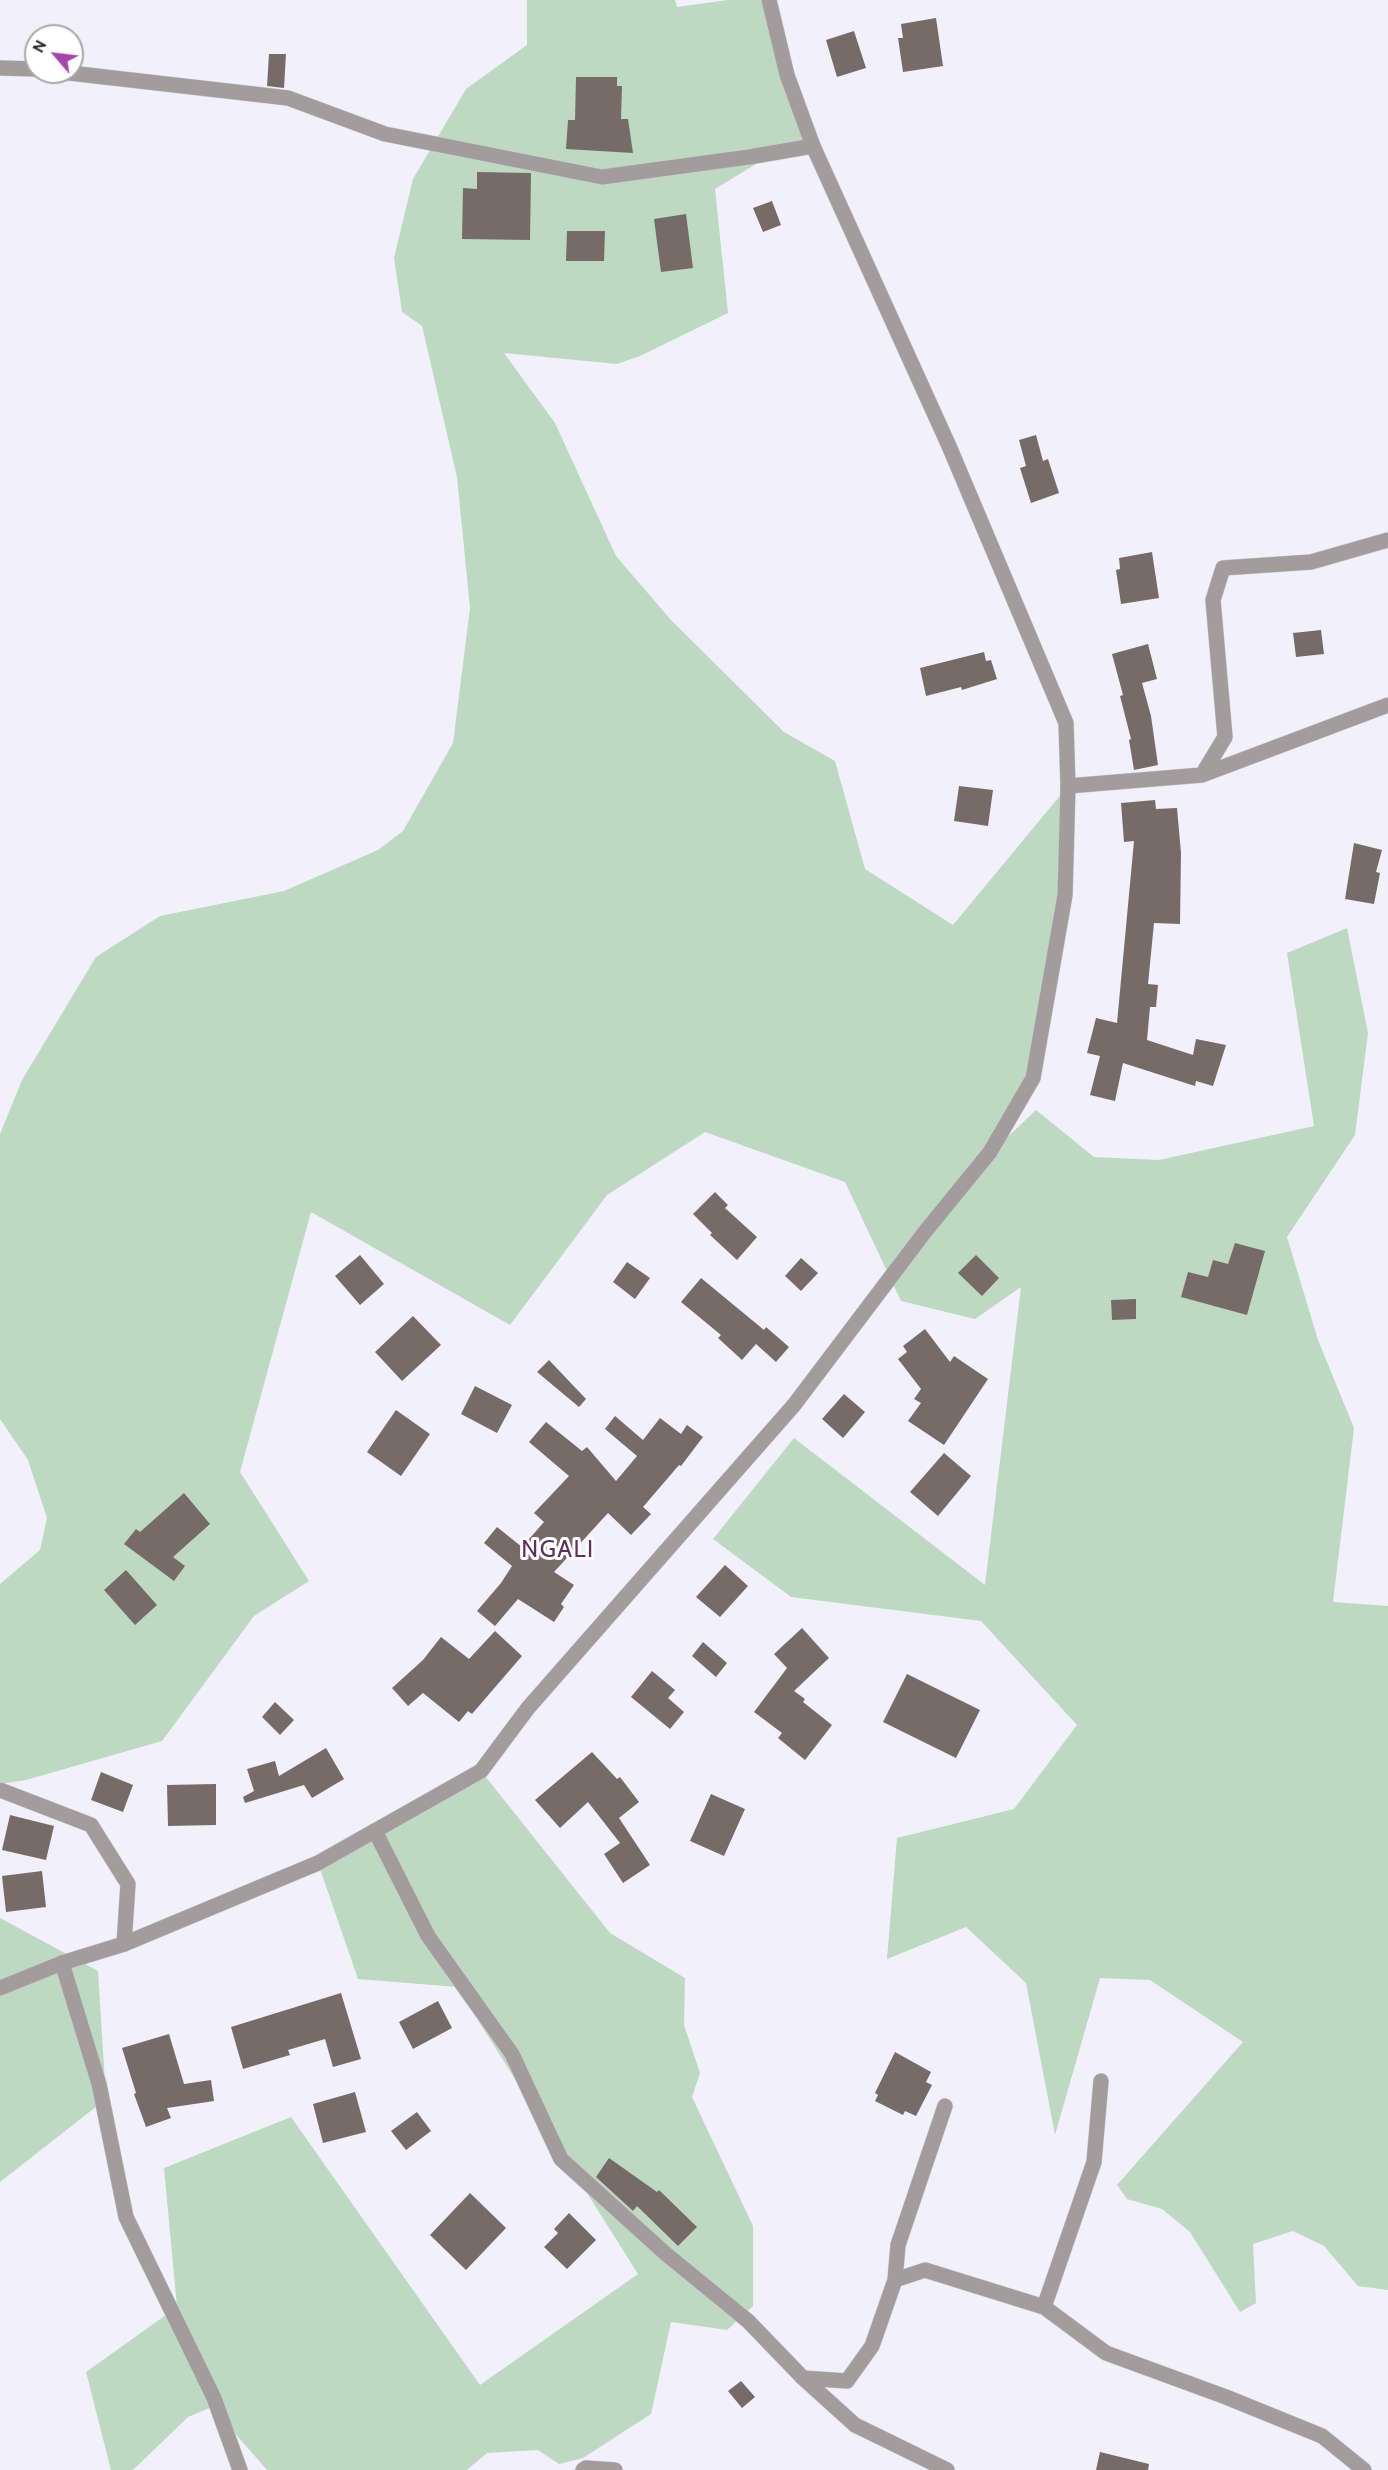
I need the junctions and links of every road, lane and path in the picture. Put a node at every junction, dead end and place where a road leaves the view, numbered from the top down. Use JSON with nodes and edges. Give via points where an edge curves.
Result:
{"nodes":[{"id":1,"x":769,"y":0,"type":"edge"},
{"id":2,"x":0,"y":68,"type":"edge"},
{"id":3,"x":24,"y":69,"type":"edge"},
{"id":4,"x":84,"y":75,"type":"edge"},
{"id":5,"x":813,"y":146,"type":"junction"},
{"id":6,"x":1388,"y":540,"type":"edge"},
{"id":7,"x":1388,"y":705,"type":"edge"},
{"id":8,"x":1203,"y":775,"type":"junction"},
{"id":9,"x":1068,"y":786,"type":"junction"},
{"id":10,"x":0,"y":1790,"type":"edge"},
{"id":11,"x":375,"y":1832,"type":"junction"},
{"id":12,"x":124,"y":1944,"type":"junction"},
{"id":13,"x":62,"y":1964,"type":"junction"},
{"id":14,"x":0,"y":1988,"type":"edge"},
{"id":15,"x":1101,"y":2081,"type":"dead end"},
{"id":16,"x":945,"y":2106,"type":"dead end"},
{"id":17,"x":895,"y":2280,"type":"junction"},
{"id":18,"x":1044,"y":2307,"type":"junction"},
{"id":19,"x":803,"y":2378,"type":"junction"},
{"id":20,"x":240,"y":2470,"type":"edge"},
{"id":21,"x":583,"y":2470,"type":"edge"},
{"id":22,"x":615,"y":2470,"type":"edge"},
{"id":23,"x":947,"y":2470,"type":"edge"},
{"id":24,"x":1364,"y":2470,"type":"edge"}],
"edges":[{"from":1,"to":5,"type":"street","via":[[787,75]]},
{"from":2,"to":3,"type":"street"},
{"from":4,"to":5,"type":"street","via":[[288,98],[385,134],[602,177]]},
{"from":5,"to":9,"type":"street","via":[[949,446],[1066,723]]},
{"from":6,"to":8,"type":"street","via":[[1311,562],[1223,568],[1214,600],[1226,737]]},
{"from":7,"to":8,"type":"street"},
{"from":8,"to":9,"type":"street"},
{"from":9,"to":11,"type":"street","via":[[1065,895],[1033,1078],[990,1152],[794,1405],[528,1708],[481,1771]]},
{"from":10,"to":12,"type":"street","via":[[91,1825],[128,1884]]},
{"from":11,"to":12,"type":"street","via":[[318,1863]]},
{"from":11,"to":19,"type":"street","via":[[428,1936],[512,2054],[561,2159],[666,2254],[748,2321]]},
{"from":12,"to":13,"type":"street"},
{"from":13,"to":14,"type":"street"},
{"from":13,"to":20,"type":"street","via":[[99,2084],[126,2217],[214,2398]]},
{"from":15,"to":18,"type":"street","via":[[1094,2162]]},
{"from":16,"to":17,"type":"street","via":[[898,2246]]},
{"from":17,"to":18,"type":"street","via":[[925,2270]]},
{"from":17,"to":19,"type":"street","via":[[872,2346],[847,2381]]},
{"from":18,"to":24,"type":"street","via":[[1106,2352],[1322,2436]]},
{"from":19,"to":23,"type":"street","via":[[855,2425]]},
{"from":21,"to":22,"type":"street"}]}
